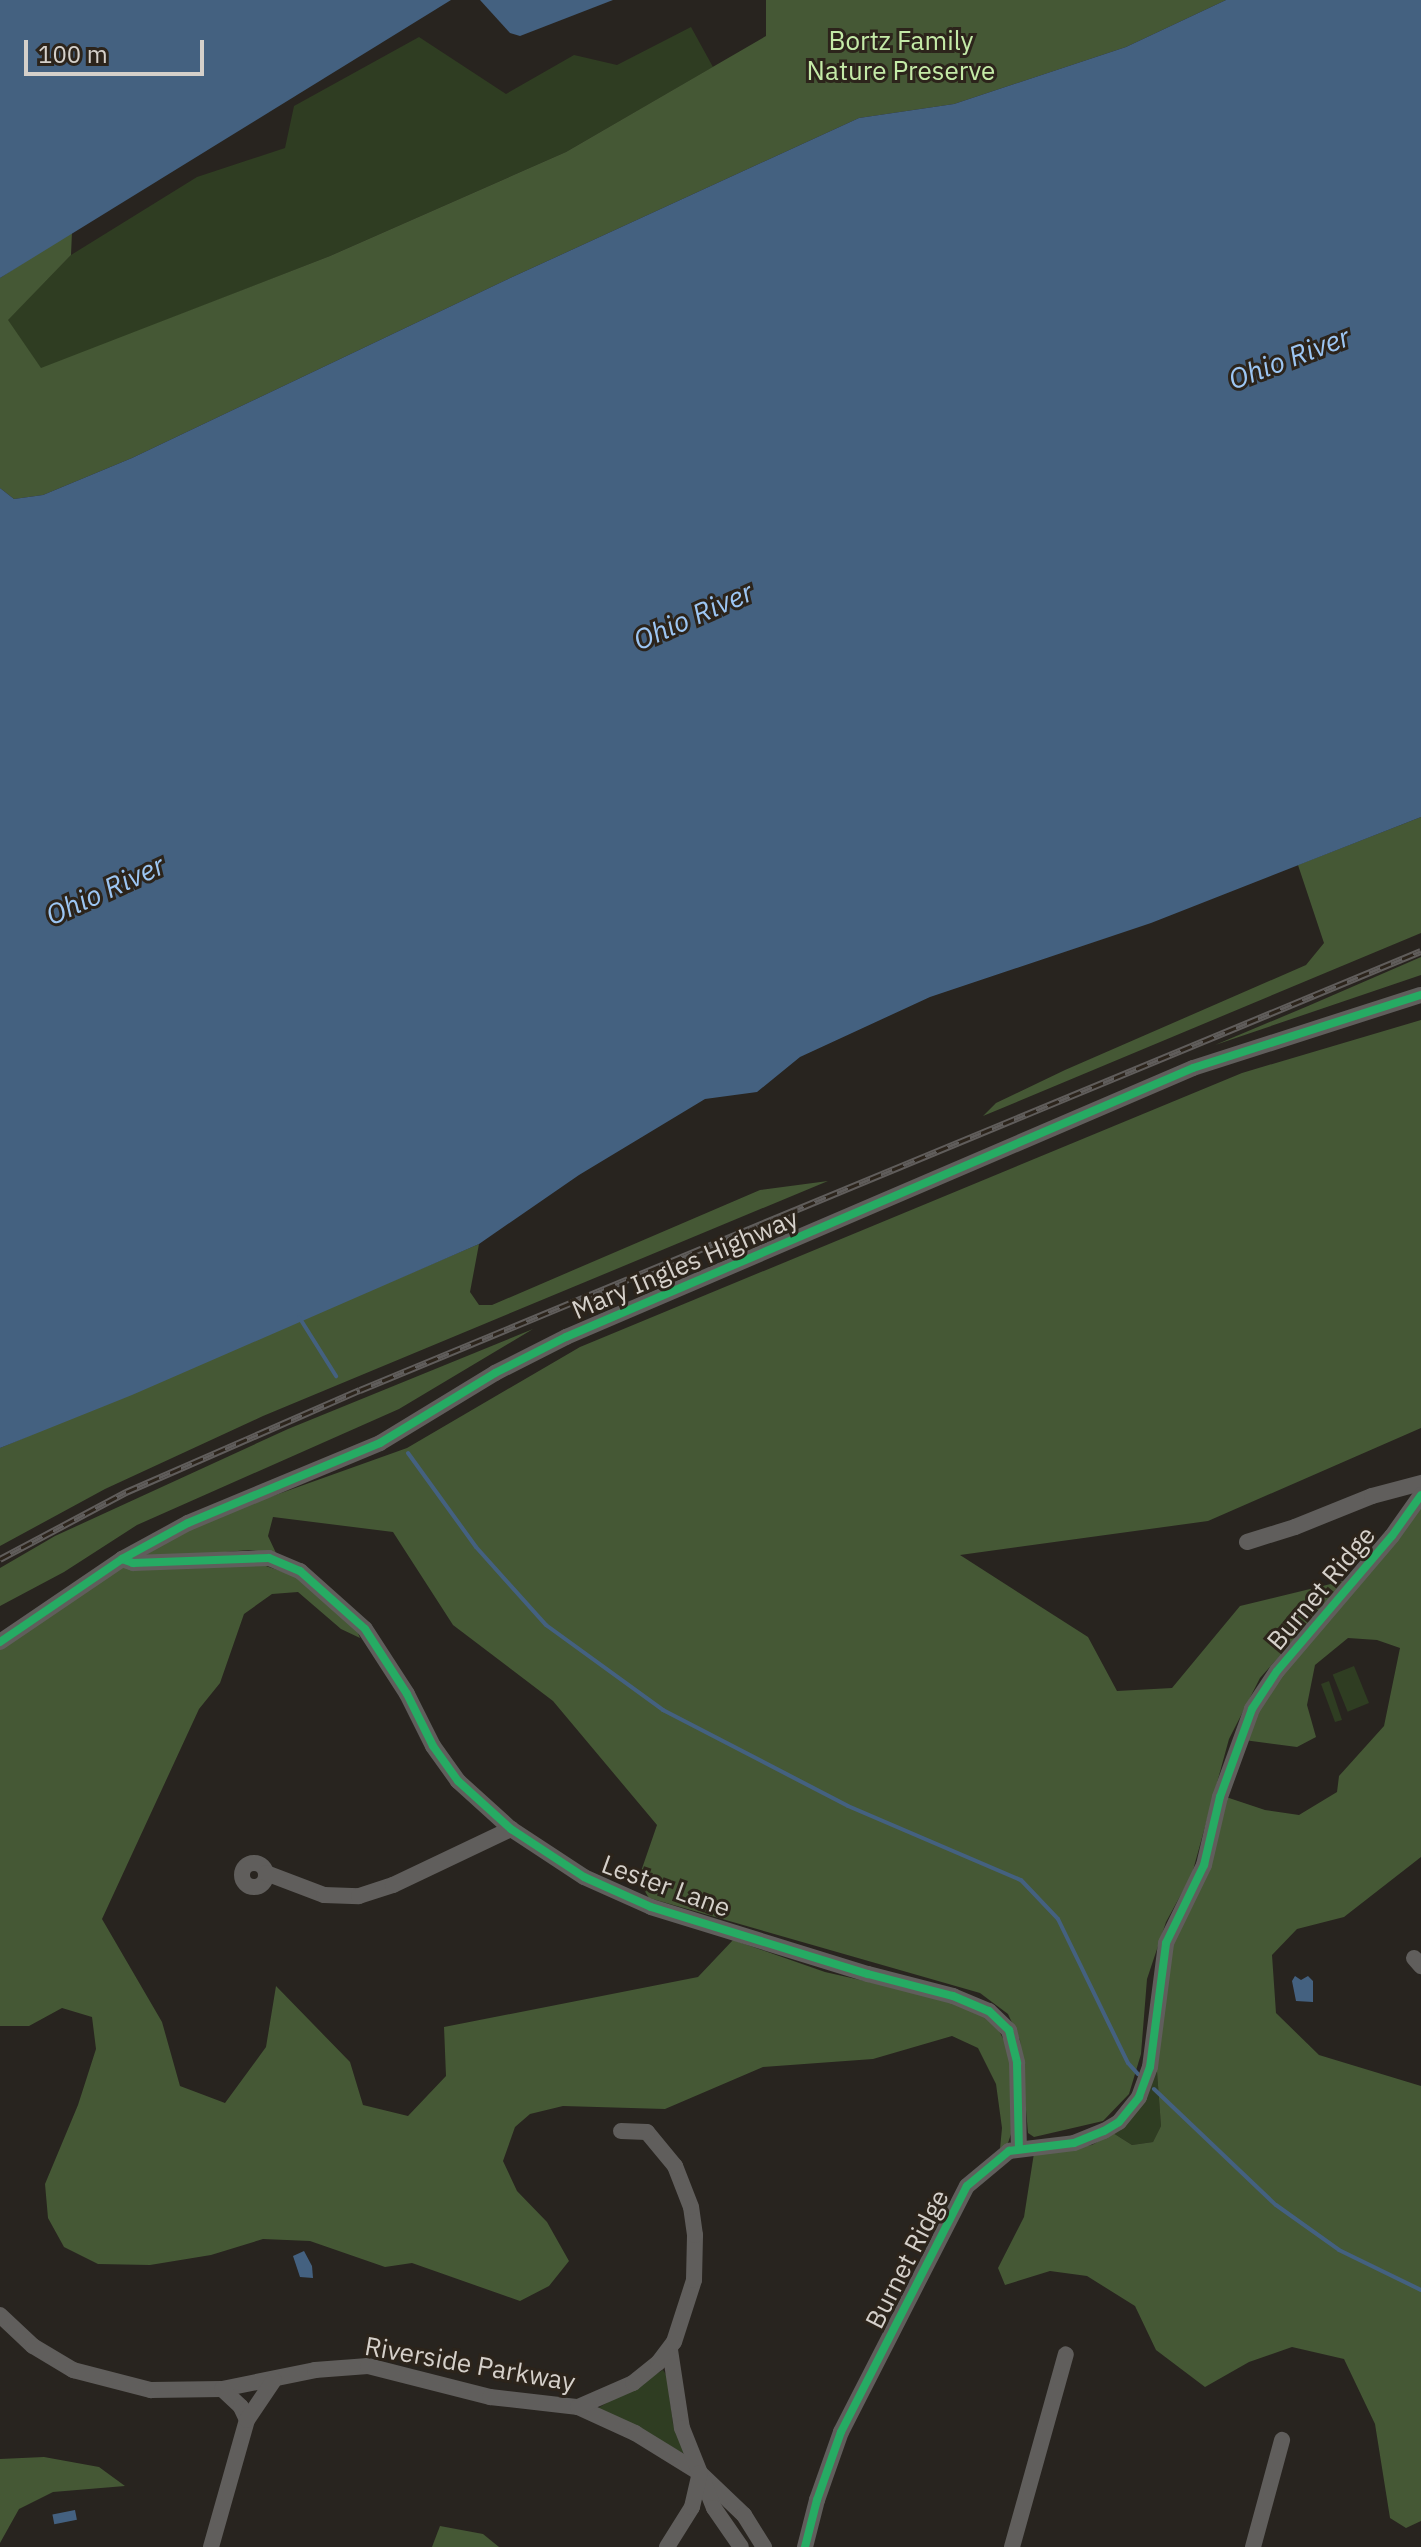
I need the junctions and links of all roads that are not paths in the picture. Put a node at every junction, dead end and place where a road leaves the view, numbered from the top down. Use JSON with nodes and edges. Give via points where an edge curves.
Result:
{"nodes":[{"id":1,"x":1421,"y":995,"type":"edge"},
{"id":2,"x":1421,"y":1483,"type":"edge"},
{"id":3,"x":1421,"y":1495,"type":"edge"},
{"id":4,"x":1247,"y":1542,"type":"dead end"},
{"id":5,"x":122,"y":1559,"type":"junction"},
{"id":6,"x":0,"y":1642,"type":"edge"},
{"id":7,"x":511,"y":1829,"type":"junction"},
{"id":8,"x":266,"y":1873,"type":"dead end"},
{"id":9,"x":621,"y":2131,"type":"dead end"},
{"id":10,"x":1019,"y":2148,"type":"junction"},
{"id":11,"x":0,"y":2315,"type":"edge"},
{"id":12,"x":670,"y":2350,"type":"junction"},
{"id":13,"x":1066,"y":2354,"type":"dead end"},
{"id":14,"x":274,"y":2380,"type":"junction"},
{"id":15,"x":222,"y":2389,"type":"junction"},
{"id":16,"x":578,"y":2407,"type":"junction"},
{"id":17,"x":247,"y":2420,"type":"junction"},
{"id":18,"x":1282,"y":2440,"type":"dead end"},
{"id":19,"x":700,"y":2473,"type":"junction"},
{"id":20,"x":218,"y":2546,"type":"edge"},
{"id":21,"x":667,"y":2547,"type":"edge"},
{"id":22,"x":741,"y":2547,"type":"edge"},
{"id":23,"x":764,"y":2547,"type":"edge"},
{"id":24,"x":805,"y":2547,"type":"edge"},
{"id":25,"x":1012,"y":2547,"type":"edge"},
{"id":26,"x":1253,"y":2547,"type":"edge"}],
"edges":[{"from":1,"to":5,"type":"street","name":"Mary Ingles Highway","via":[[1193,1068],[744,1259],[522,1357],[380,1443],[188,1523]]},
{"from":2,"to":4,"type":"street","name":"Burnet Ridge"},
{"from":3,"to":10,"type":"street","name":"Burnet Ridge","via":[[1252,1709],[1220,1797],[1204,1865],[1166,1943],[1150,2067],[1139,2097],[1104,2131],[1074,2143]]},
{"from":5,"to":6,"type":"street","name":"Mary Ingles Highway"},
{"from":5,"to":7,"type":"street","name":"Lester Lane","via":[[133,1563],[269,1558],[307,1575],[365,1629],[449,1769]]},
{"from":7,"to":8,"type":"street","via":[[359,1896],[324,1895]]},
{"from":7,"to":10,"type":"street","name":"Lester Lane","via":[[626,1898],[989,2011],[1009,2030],[1015,2054]]},
{"from":9,"to":12,"type":"street","via":[[647,2132],[675,2166],[691,2207],[696,2270]]},
{"from":10,"to":24,"type":"street","name":"Burnet Ridge","via":[[987,2166],[958,2200],[841,2432]]},
{"from":11,"to":15,"type":"street","name":"Riverside Parkway","via":[[33,2346],[85,2374],[151,2390]]},
{"from":12,"to":16,"type":"street","via":[[633,2383]]},
{"from":12,"to":19,"type":"street","via":[[678,2413]]},
{"from":13,"to":25,"type":"street"},
{"from":14,"to":15,"type":"street","name":"Riverside Parkway"},
{"from":14,"to":16,"type":"street","name":"Riverside Parkway","via":[[368,2366],[490,2397]]},
{"from":14,"to":17,"type":"street"},
{"from":15,"to":17,"type":"street"},
{"from":16,"to":19,"type":"street","name":"Riverside Parkway","via":[[635,2433]]},
{"from":17,"to":20,"type":"street"},
{"from":18,"to":26,"type":"street"},
{"from":19,"to":21,"type":"street","via":[[692,2507]]},
{"from":19,"to":22,"type":"street","via":[[714,2508]]},
{"from":19,"to":23,"type":"street","name":"Riverside Parkway","via":[[744,2515]]}]}
